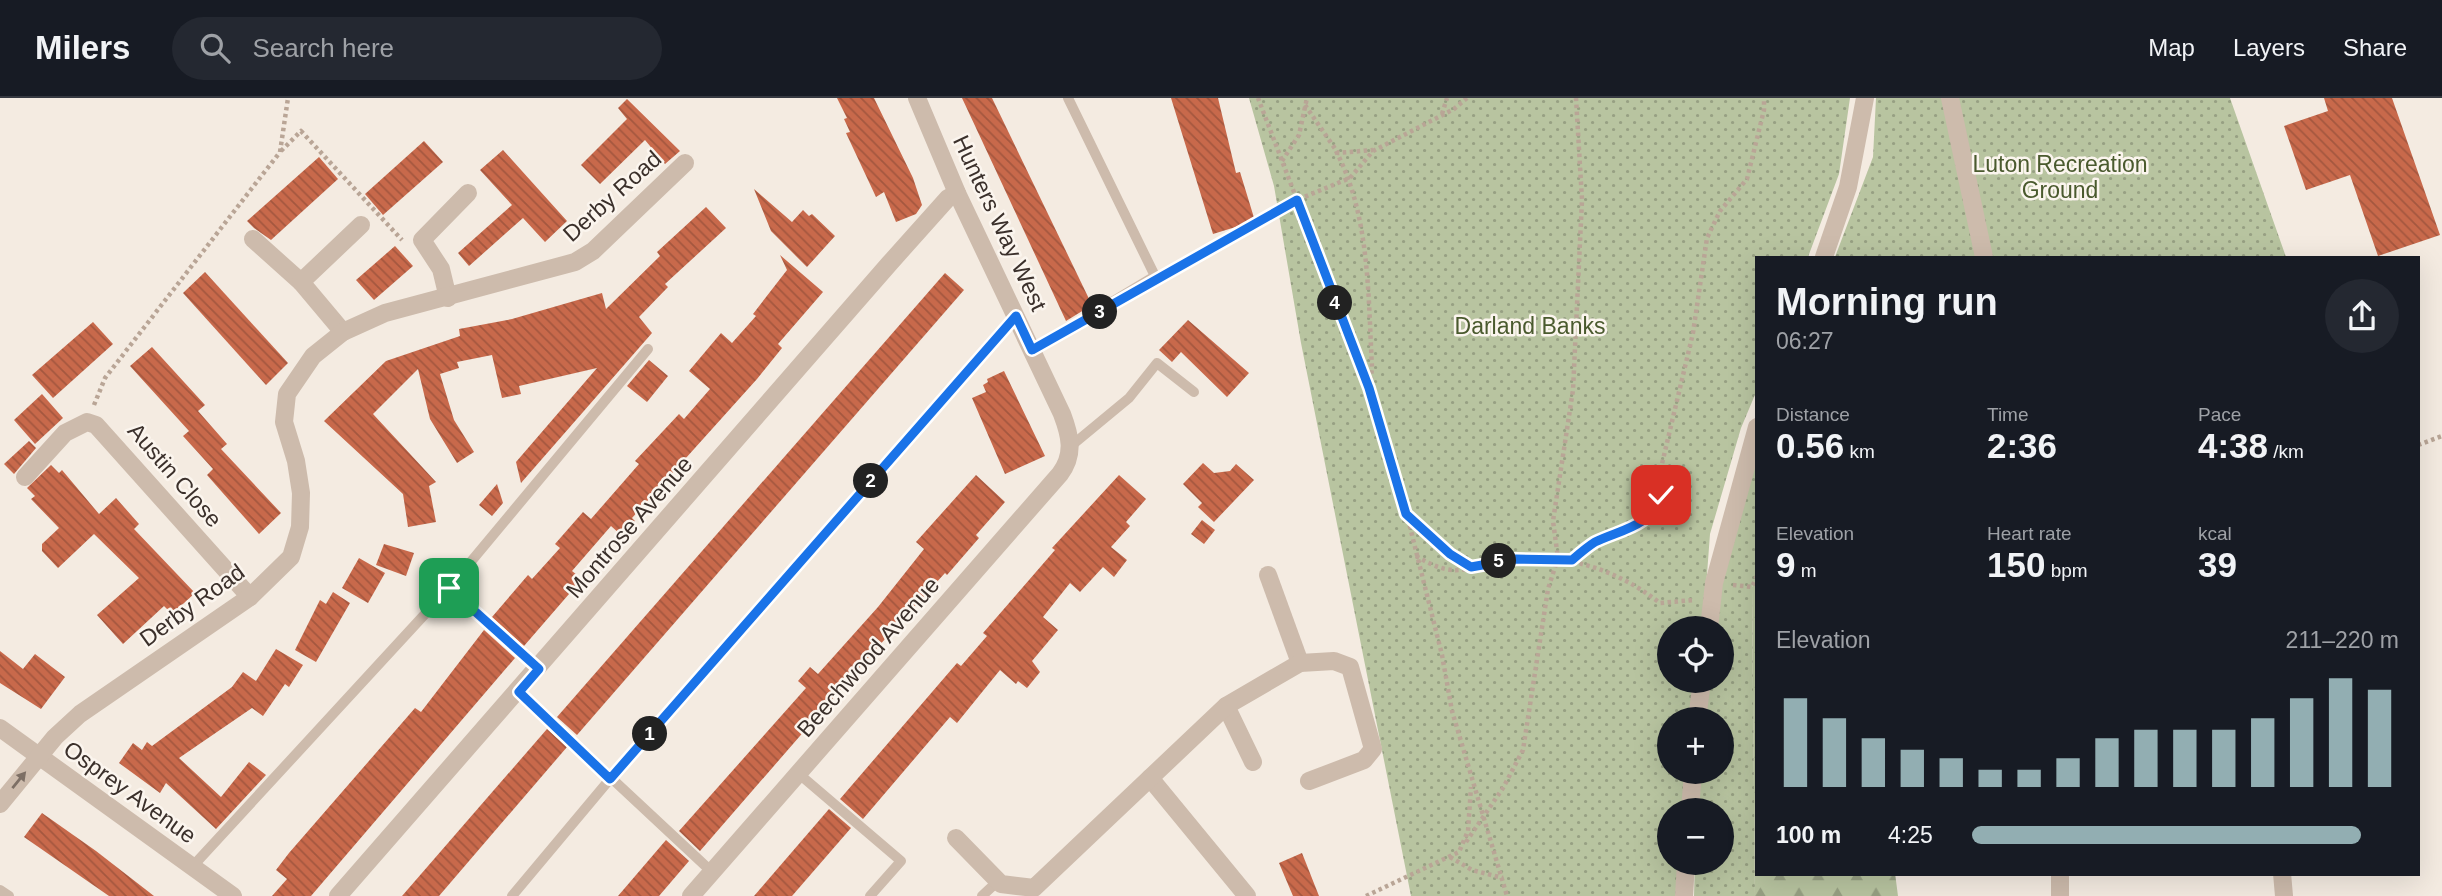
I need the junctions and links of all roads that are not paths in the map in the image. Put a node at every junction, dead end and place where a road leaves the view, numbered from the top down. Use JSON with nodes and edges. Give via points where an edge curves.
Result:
{"nodes":[{"id":1,"x":916,"y":98,"type":"edge"},
{"id":2,"x":1068,"y":98,"type":"edge"},
{"id":3,"x":1865,"y":98,"type":"edge"},
{"id":4,"x":1950,"y":98,"type":"edge"},
{"id":5,"x":685,"y":163,"type":"dead end"},
{"id":6,"x":468,"y":193,"type":"dead end"},
{"id":7,"x":957,"y":193,"type":"junction"},
{"id":8,"x":361,"y":225,"type":"dead end"},
{"id":9,"x":253,"y":239,"type":"dead end"},
{"id":10,"x":1824,"y":256,"type":"edge"},
{"id":11,"x":1984,"y":256,"type":"edge"},
{"id":12,"x":301,"y":282,"type":"junction"},
{"id":13,"x":448,"y":298,"type":"junction"},
{"id":14,"x":1016,"y":316,"type":"junction"},
{"id":15,"x":343,"y":332,"type":"junction"},
{"id":16,"x":648,"y":349,"type":"dead end"},
{"id":17,"x":1032,"y":350,"type":"junction"},
{"id":18,"x":1194,"y":392,"type":"dead end"},
{"id":19,"x":1755,"y":434,"type":"edge"},
{"id":20,"x":1071,"y":446,"type":"junction"},
{"id":21,"x":24,"y":477,"type":"dead end"},
{"id":22,"x":1268,"y":575,"type":"dead end"},
{"id":23,"x":449,"y":588,"type":"junction"},
{"id":24,"x":250,"y":597,"type":"junction"},
{"id":25,"x":1710,"y":616,"type":"edge"},
{"id":26,"x":1300,"y":663,"type":"junction"},
{"id":27,"x":539,"y":669,"type":"junction"},
{"id":28,"x":519,"y":692,"type":"junction"},
{"id":29,"x":1226,"y":706,"type":"junction"},
{"id":30,"x":0,"y":727,"type":"edge"},
{"id":31,"x":38,"y":757,"type":"junction"},
{"id":32,"x":1253,"y":762,"type":"dead end"},
{"id":33,"x":799,"y":774,"type":"junction"},
{"id":34,"x":1150,"y":778,"type":"junction"},
{"id":35,"x":610,"y":779,"type":"junction"},
{"id":36,"x":1309,"y":781,"type":"dead end"},
{"id":37,"x":0,"y":804,"type":"edge"},
{"id":38,"x":956,"y":838,"type":"dead end"},
{"id":39,"x":192,"y":867,"type":"junction"},
{"id":40,"x":712,"y":872,"type":"junction"},
{"id":41,"x":1685,"y":875,"type":"edge"},
{"id":42,"x":2060,"y":876,"type":"edge"},
{"id":43,"x":2282,"y":876,"type":"edge"},
{"id":44,"x":998,"y":881,"type":"junction"},
{"id":45,"x":0,"y":890,"type":"edge"},
{"id":46,"x":9,"y":896,"type":"edge"},
{"id":47,"x":233,"y":896,"type":"edge"},
{"id":48,"x":338,"y":896,"type":"edge"},
{"id":49,"x":512,"y":896,"type":"edge"},
{"id":50,"x":691,"y":896,"type":"edge"},
{"id":51,"x":870,"y":896,"type":"edge"},
{"id":52,"x":982,"y":896,"type":"edge"},
{"id":53,"x":1247,"y":896,"type":"edge"},
{"id":54,"x":1684,"y":896,"type":"edge"},
{"id":55,"x":2060,"y":896,"type":"edge"},
{"id":56,"x":2284,"y":896,"type":"edge"}],
"edges":[{"from":1,"to":7,"type":"street","name":"Hunters Way West"},
{"from":2,"to":17,"type":"lane","via":[[1156,276]]},
{"from":3,"to":10,"type":"street","via":[[1850,179]]},
{"from":4,"to":11,"type":"street"},
{"from":5,"to":13,"type":"street","name":"Derby Road","via":[[593,251],[575,262]]},
{"from":6,"to":13,"type":"street","via":[[422,240],[441,269]]},
{"from":7,"to":14,"type":"street","name":"Hunters Way West"},
{"from":7,"to":27,"type":"street","name":"Montrose Avenue","via":[[889,264]]},
{"from":8,"to":12,"type":"street"},
{"from":9,"to":12,"type":"street"},
{"from":12,"to":15,"type":"street"},
{"from":13,"to":15,"type":"street","name":"Derby Road","via":[[385,313]]},
{"from":14,"to":17,"type":"street","name":"Hunters Way West"},
{"from":14,"to":35,"type":"lane"},
{"from":15,"to":24,"type":"street","name":"Derby Road","via":[[313,356],[287,394],[284,422],[302,493],[300,527],[290,557]]},
{"from":16,"to":23,"type":"lane"},
{"from":17,"to":20,"type":"street","name":"Hunters Way West"},
{"from":18,"to":20,"type":"lane","via":[[1157,363],[1129,398]]},
{"from":19,"to":25,"type":"street","via":[[1714,583]]},
{"from":20,"to":33,"type":"street","name":"Beechwood Avenue","via":[[1060,474]]},
{"from":21,"to":24,"type":"street","name":"Austin Close","via":[[65,433],[87,422],[103,430]]},
{"from":22,"to":26,"type":"street"},
{"from":23,"to":27,"type":"lane"},
{"from":23,"to":39,"type":"lane"},
{"from":24,"to":31,"type":"street","name":"Derby Road","via":[[80,713]]},
{"from":26,"to":29,"type":"street"},
{"from":26,"to":36,"type":"street","via":[[1334,661],[1350,667],[1373,749],[1364,760]]},
{"from":27,"to":28,"type":"street","name":"Montrose Avenue"},
{"from":28,"to":35,"type":"lane"},
{"from":28,"to":48,"type":"street","name":"Montrose Avenue"},
{"from":29,"to":32,"type":"street"},
{"from":29,"to":34,"type":"street"},
{"from":30,"to":31,"type":"street","name":"Osprey Avenue"},
{"from":37,"to":31,"type":"street","name":"Derby Road","one_way":true},
{"from":31,"to":39,"type":"street","name":"Osprey Avenue"},
{"from":33,"to":40,"type":"street","name":"Beechwood Avenue"},
{"from":33,"to":51,"type":"lane","via":[[901,861]]},
{"from":34,"to":44,"type":"street","via":[[1034,888]]},
{"from":34,"to":53,"type":"street"},
{"from":35,"to":40,"type":"lane"},
{"from":35,"to":49,"type":"lane"},
{"from":38,"to":44,"type":"street"},
{"from":39,"to":47,"type":"street","name":"Osprey Avenue"},
{"from":40,"to":50,"type":"street","name":"Beechwood Avenue"},
{"from":41,"to":54,"type":"street"},
{"from":42,"to":55,"type":"street"},
{"from":43,"to":56,"type":"street"},
{"from":44,"to":52,"type":"lane"},
{"from":45,"to":46,"type":"lane"}]}
